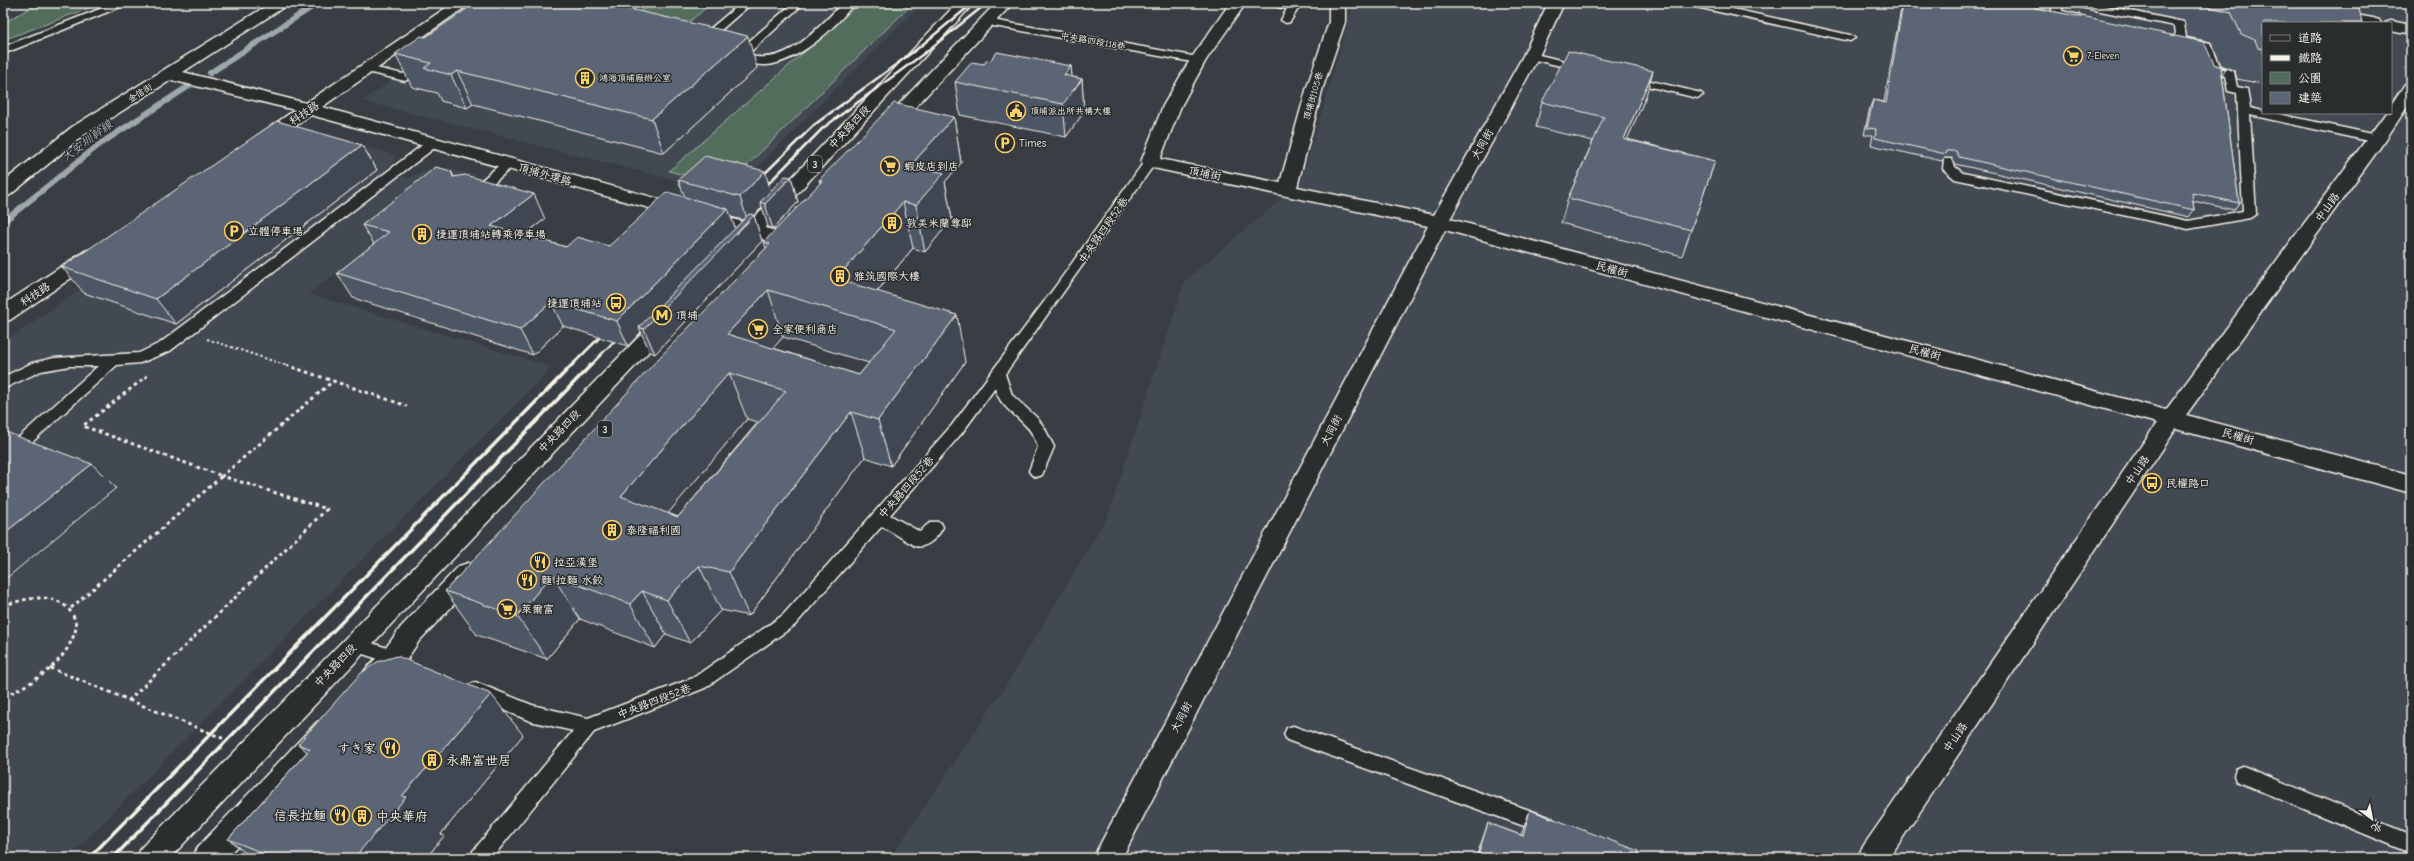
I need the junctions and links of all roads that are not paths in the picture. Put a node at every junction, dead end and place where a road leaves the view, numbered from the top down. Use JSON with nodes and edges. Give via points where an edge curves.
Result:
{"nodes":[{"id":1,"x":125,"y":3,"type":"edge"},
{"id":2,"x":282,"y":3,"type":"edge"},
{"id":3,"x":463,"y":3,"type":"edge"},
{"id":4,"x":746,"y":3,"type":"edge"},
{"id":5,"x":799,"y":3,"type":"edge"},
{"id":6,"x":850,"y":3,"type":"edge"},
{"id":7,"x":966,"y":3,"type":"edge"},
{"id":8,"x":1005,"y":3,"type":"edge"},
{"id":9,"x":1238,"y":3,"type":"edge"},
{"id":10,"x":1273,"y":3,"type":"edge"},
{"id":11,"x":1337,"y":3,"type":"edge"},
{"id":12,"x":1556,"y":3,"type":"edge"},
{"id":13,"x":1692,"y":3,"type":"edge"},
{"id":14,"x":2057,"y":3,"type":"edge"},
{"id":15,"x":2075,"y":3,"type":"edge"},
{"id":16,"x":2319,"y":13,"type":"edge"},
{"id":17,"x":1286,"y":20,"type":"dead end"},
{"id":18,"x":2087,"y":20,"type":"edge"},
{"id":19,"x":987,"y":22,"type":"junction"},
{"id":20,"x":2368,"y":22,"type":"edge"},
{"id":21,"x":2392,"y":26,"type":"edge"},
{"id":22,"x":2411,"y":30,"type":"edge"},
{"id":23,"x":2165,"y":36,"type":"edge"},
{"id":24,"x":1850,"y":38,"type":"dead end"},
{"id":25,"x":2181,"y":40,"type":"junction"},
{"id":26,"x":710,"y":50,"type":"edge"},
{"id":27,"x":3,"y":51,"type":"edge"},
{"id":28,"x":724,"y":53,"type":"edge"},
{"id":29,"x":739,"y":56,"type":"junction"},
{"id":30,"x":1531,"y":56,"type":"junction"},
{"id":31,"x":431,"y":60,"type":"edge"},
{"id":32,"x":1198,"y":60,"type":"junction"},
{"id":33,"x":367,"y":69,"type":"junction"},
{"id":34,"x":1592,"y":70,"type":"edge"},
{"id":35,"x":169,"y":74,"type":"junction"},
{"id":36,"x":1622,"y":77,"type":"edge"},
{"id":37,"x":2411,"y":88,"type":"edge"},
{"id":38,"x":1697,"y":95,"type":"dead end"},
{"id":39,"x":310,"y":109,"type":"junction"},
{"id":40,"x":2244,"y":110,"type":"junction"},
{"id":41,"x":2262,"y":114,"type":"edge"},
{"id":42,"x":2262,"y":114,"type":"edge"},
{"id":43,"x":2377,"y":139,"type":"junction"},
{"id":44,"x":433,"y":143,"type":"junction"},
{"id":45,"x":870,"y":145,"type":"edge"},
{"id":46,"x":251,"y":149,"type":"edge"},
{"id":47,"x":1150,"y":162,"type":"junction"},
{"id":48,"x":1948,"y":162,"type":"dead end"},
{"id":49,"x":508,"y":164,"type":"junction"},
{"id":50,"x":1287,"y":190,"type":"junction"},
{"id":51,"x":3,"y":191,"type":"edge"},
{"id":52,"x":470,"y":197,"type":"edge"},
{"id":53,"x":795,"y":222,"type":"edge"},
{"id":54,"x":1439,"y":222,"type":"junction"},
{"id":55,"x":751,"y":232,"type":"junction"},
{"id":56,"x":780,"y":238,"type":"junction"},
{"id":57,"x":107,"y":245,"type":"edge"},
{"id":58,"x":765,"y":256,"type":"edge"},
{"id":59,"x":725,"y":259,"type":"edge"},
{"id":60,"x":678,"y":308,"type":"edge"},
{"id":61,"x":192,"y":312,"type":"dead end"},
{"id":62,"x":3,"y":315,"type":"edge"},
{"id":63,"x":206,"y":317,"type":"junction"},
{"id":64,"x":114,"y":360,"type":"junction"},
{"id":65,"x":998,"y":374,"type":"junction"},
{"id":66,"x":3,"y":384,"type":"edge"},
{"id":67,"x":2172,"y":418,"type":"junction"},
{"id":68,"x":14,"y":450,"type":"edge"},
{"id":69,"x":1037,"y":471,"type":"dead end"},
{"id":70,"x":2411,"y":484,"type":"edge"},
{"id":71,"x":880,"y":517,"type":"junction"},
{"id":72,"x":935,"y":527,"type":"dead end"},
{"id":73,"x":480,"y":560,"type":"edge"},
{"id":74,"x":354,"y":644,"type":"junction"},
{"id":75,"x":403,"y":660,"type":"junction"},
{"id":76,"x":459,"y":683,"type":"edge"},
{"id":77,"x":358,"y":694,"type":"edge"},
{"id":78,"x":337,"y":718,"type":"edge"},
{"id":79,"x":588,"y":726,"type":"junction"},
{"id":80,"x":1293,"y":734,"type":"dead end"},
{"id":81,"x":2243,"y":775,"type":"dead end"},
{"id":82,"x":1563,"y":831,"type":"edge"},
{"id":83,"x":2411,"y":844,"type":"edge"},
{"id":84,"x":150,"y":858,"type":"edge"},
{"id":85,"x":207,"y":858,"type":"edge"},
{"id":86,"x":480,"y":858,"type":"edge"},
{"id":87,"x":1108,"y":858,"type":"edge"},
{"id":88,"x":1872,"y":858,"type":"edge"}],
"edges":[{"from":1,"to":27,"type":"lane"},
{"from":2,"to":35,"type":"street","name":"金信街"},
{"from":3,"to":33,"type":"street","name":"科技路"},
{"from":4,"to":26,"type":"lane","via":[[696,47]]},
{"from":5,"to":29,"type":"lane"},
{"from":6,"to":29,"type":"lane","via":[[793,54],[780,60],[764,62]]},
{"from":7,"to":55,"type":"street","name":"中央路四段","number":"3"},
{"from":8,"to":19,"type":"street"},
{"from":9,"to":32,"type":"street"},
{"from":10,"to":17,"type":"lane","via":[[1294,7]]},
{"from":11,"to":50,"type":"street","name":"頂埔街105巷","via":[[1337,22],[1315,87]]},
{"from":12,"to":30,"type":"street","name":"大同街"},
{"from":13,"to":24,"type":"lane"},
{"from":14,"to":18,"type":"lane","via":[[2056,13]]},
{"from":15,"to":25,"type":"lane","via":[[2180,24]]},
{"from":16,"to":20,"type":"street"},
{"from":19,"to":32,"type":"lane","name":"中央路四段118巷"},
{"from":19,"to":45,"type":"street"},
{"from":21,"to":22,"type":"street"},
{"from":23,"to":25,"type":"lane"},
{"from":25,"to":40,"type":"lane","via":[[2206,45],[2215,68],[2230,74],[2232,89],[2243,91]]},
{"from":28,"to":29,"type":"lane"},
{"from":30,"to":34,"type":"lane"},
{"from":30,"to":54,"type":"street","name":"大同街"},
{"from":31,"to":33,"type":"lane","via":[[405,78]]},
{"from":32,"to":47,"type":"street","via":[[1172,106]]},
{"from":33,"to":39,"type":"street","name":"科技路"},
{"from":35,"to":39,"type":"street","name":"頂埔外環路"},
{"from":35,"to":51,"type":"street","name":"金信街","via":[[78,131]]},
{"from":36,"to":38,"type":"lane"},
{"from":37,"to":43,"type":"street","name":"中山路"},
{"from":39,"to":44,"type":"street","name":"頂埔外環路"},
{"from":39,"to":46,"type":"street","name":"科技路"},
{"from":40,"to":41,"type":"lane"},
{"from":40,"to":48,"type":"lane","via":[[2250,214],[2188,225],[1959,176],[1949,169]]},
{"from":42,"to":43,"type":"lane"},
{"from":43,"to":67,"type":"street","name":"中山路"},
{"from":44,"to":49,"type":"street","name":"頂埔外環路"},
{"from":44,"to":63,"type":"lane"},
{"from":47,"to":50,"type":"street","name":"頂埔街"},
{"from":47,"to":65,"type":"lane","name":"中央路四段52巷"},
{"from":49,"to":52,"type":"lane"},
{"from":49,"to":55,"type":"street","name":"頂埔外環路"},
{"from":50,"to":54,"type":"street","name":"頂埔街"},
{"from":53,"to":56,"type":"street"},
{"from":54,"to":67,"type":"street","name":"民權街"},
{"from":54,"to":87,"type":"street","name":"大同街"},
{"from":55,"to":56,"type":"street","name":"頂埔外環路"},
{"from":55,"to":59,"type":"street","name":"中央路四段","number":"3"},
{"from":56,"to":58,"type":"street"},
{"from":57,"to":62,"type":"street","name":"科技路"},
{"from":60,"to":74,"type":"street","name":"中央路四段"},
{"from":61,"to":63,"type":"lane"},
{"from":63,"to":64,"type":"lane","via":[[165,347],[141,357]]},
{"from":64,"to":66,"type":"lane","via":[[44,363],[22,371]]},
{"from":64,"to":68,"type":"lane"},
{"from":65,"to":69,"type":"lane","via":[[1005,396],[1012,406],[1040,431],[1046,447]]},
{"from":65,"to":71,"type":"lane","name":"中央路四段52巷","via":[[957,429]]},
{"from":67,"to":70,"type":"street","name":"民權街"},
{"from":67,"to":88,"type":"street","name":"中山路"},
{"from":71,"to":72,"type":"lane","via":[[921,541]]},
{"from":71,"to":79,"type":"lane","name":"中央路四段52巷","via":[[789,620],[699,683]]},
{"from":73,"to":75,"type":"street","via":[[410,634]]},
{"from":74,"to":75,"type":"lane"},
{"from":74,"to":84,"type":"street","name":"中央路四段","via":[[254,752]]},
{"from":75,"to":77,"type":"street"},
{"from":76,"to":79,"type":"lane","via":[[530,713]]},
{"from":78,"to":85,"type":"street"},
{"from":79,"to":86,"type":"lane","name":"中央路四段52巷"},
{"from":80,"to":82,"type":"lane"},
{"from":81,"to":83,"type":"lane"}]}
